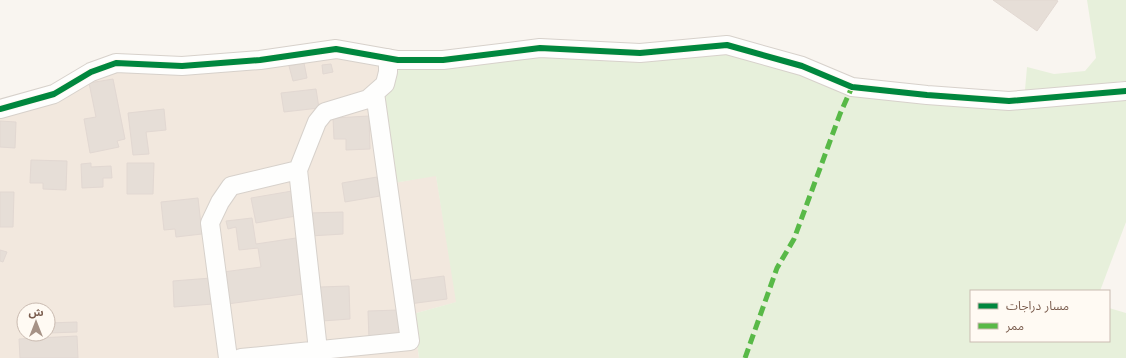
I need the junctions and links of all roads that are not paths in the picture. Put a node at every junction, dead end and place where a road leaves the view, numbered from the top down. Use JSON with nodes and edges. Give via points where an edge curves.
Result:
{"nodes":[{"id":1,"x":388,"y":58,"type":"junction"},
{"id":2,"x":1126,"y":91,"type":"edge"},
{"id":3,"x":375,"y":93,"type":"junction"},
{"id":4,"x":0,"y":109,"type":"edge"},
{"id":5,"x":298,"y":170,"type":"junction"},
{"id":6,"x":320,"y":354,"type":"edge"},
{"id":7,"x":228,"y":358,"type":"edge"},
{"id":8,"x":241,"y":358,"type":"edge"}],
"edges":[{"from":1,"to":2,"type":"street","via":[[443,60],[540,48],[640,53],[728,45],[802,66],[852,87],[928,96],[1009,101]]},
{"from":1,"to":3,"type":"street","via":[[385,84]]},
{"from":1,"to":4,"type":"street","via":[[336,50],[260,60],[182,66],[116,63],[91,72],[54,94]]},
{"from":3,"to":5,"type":"street","via":[[368,99],[325,112],[317,122]]},
{"from":3,"to":6,"type":"street","via":[[410,341]]},
{"from":5,"to":6,"type":"street"},
{"from":5,"to":7,"type":"street","via":[[231,186],[210,223]]},
{"from":6,"to":8,"type":"street"}]}
